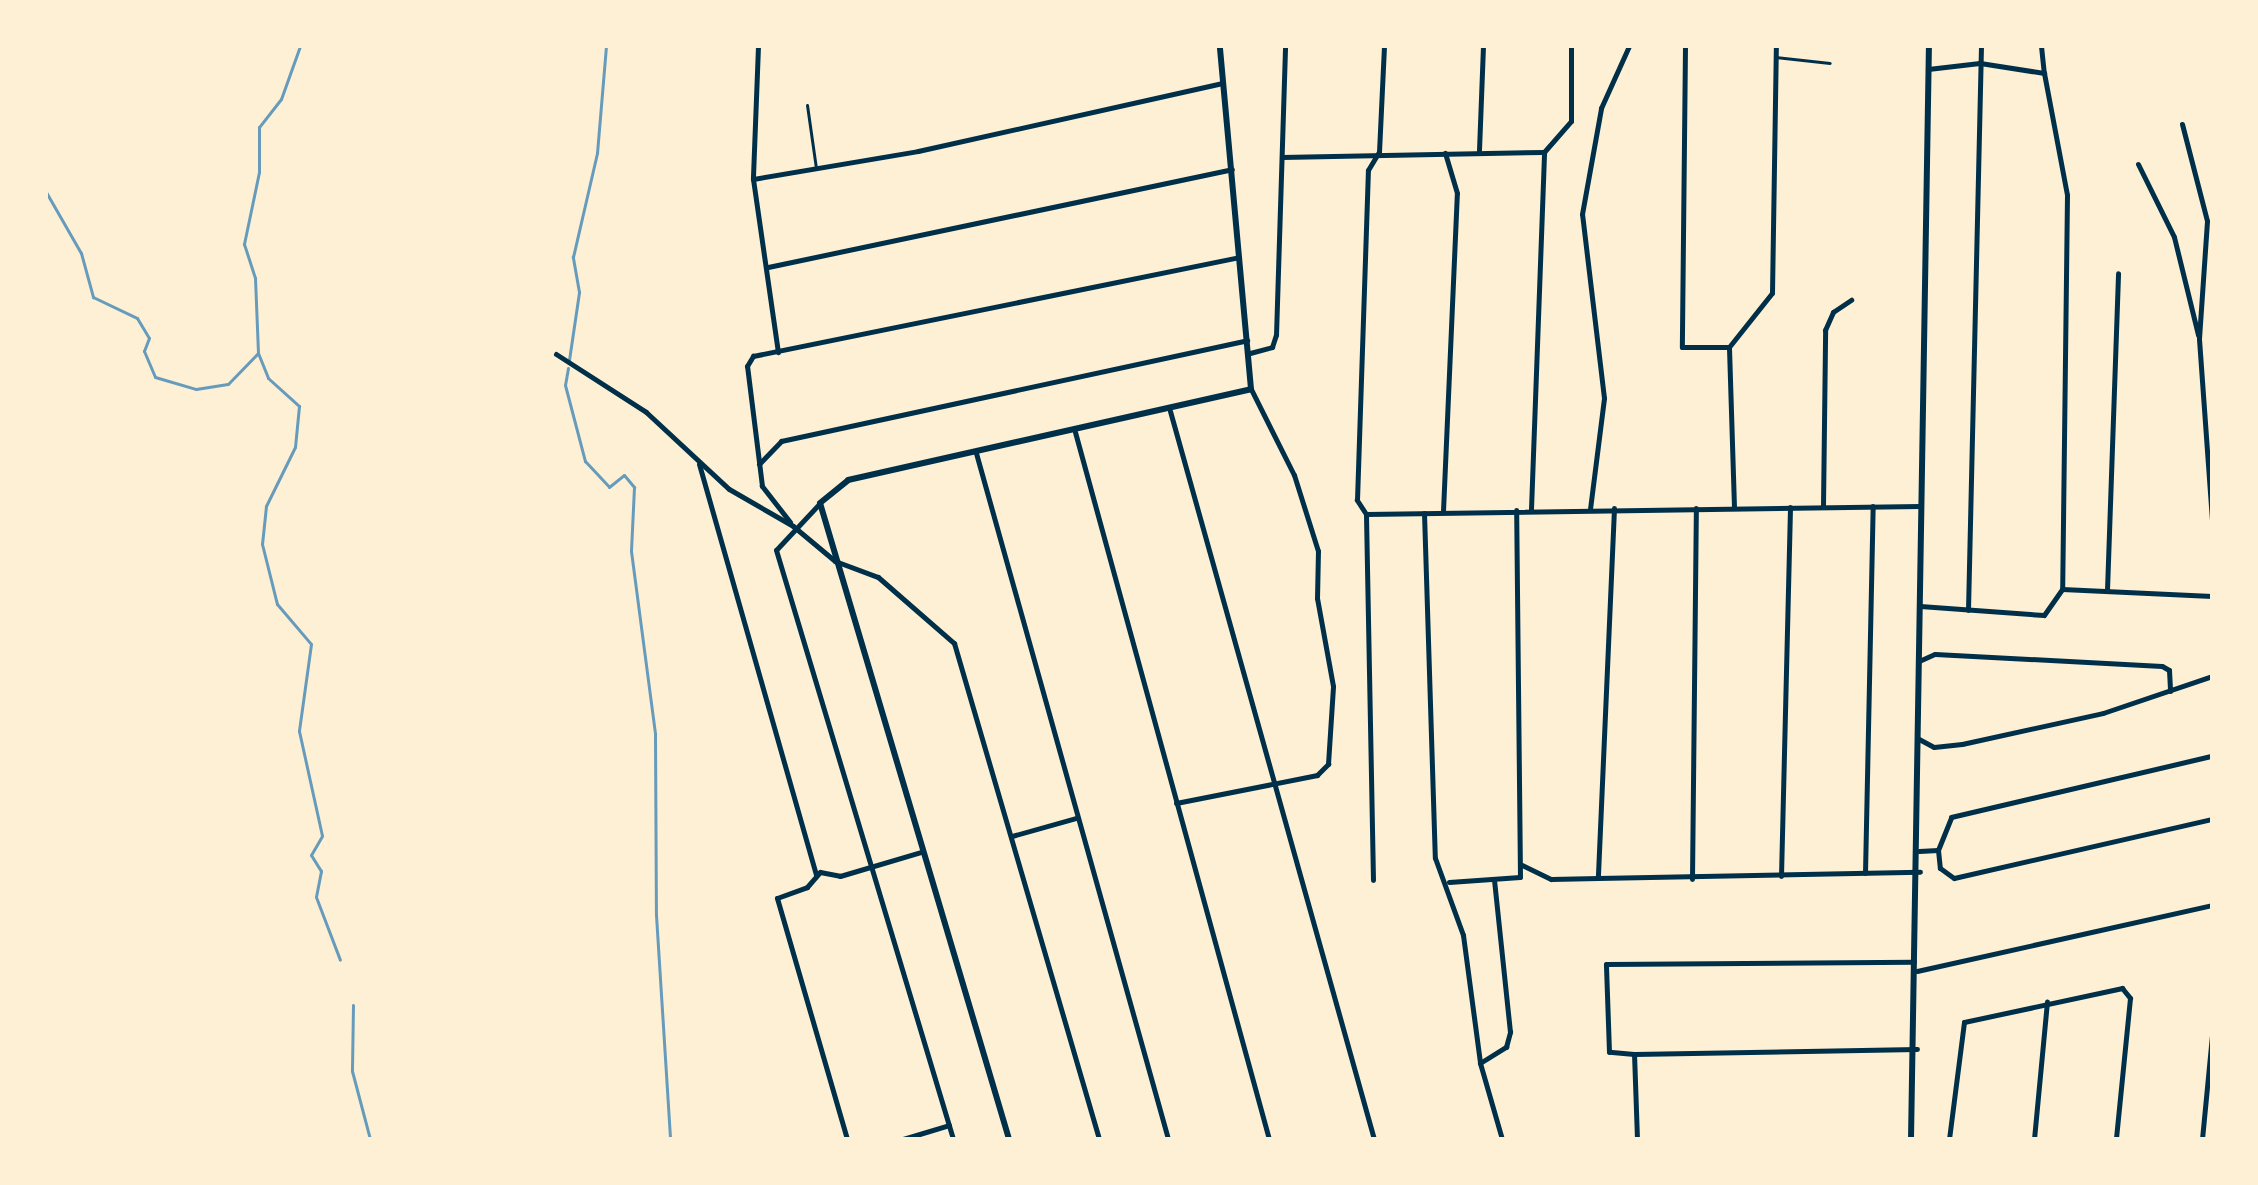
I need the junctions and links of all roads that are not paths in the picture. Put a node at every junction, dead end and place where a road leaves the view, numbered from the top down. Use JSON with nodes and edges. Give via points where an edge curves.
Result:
{"nodes":[{"id":1,"x":758,"y":46,"type":"edge"},
{"id":2,"x":1220,"y":46,"type":"edge"},
{"id":3,"x":1285,"y":46,"type":"edge"},
{"id":4,"x":1384,"y":46,"type":"edge"},
{"id":5,"x":1483,"y":46,"type":"edge"},
{"id":6,"x":1571,"y":46,"type":"edge"},
{"id":7,"x":1629,"y":46,"type":"edge"},
{"id":8,"x":1685,"y":46,"type":"edge"},
{"id":9,"x":1776,"y":46,"type":"edge"},
{"id":10,"x":1929,"y":46,"type":"edge"},
{"id":11,"x":1981,"y":46,"type":"edge"},
{"id":12,"x":2041,"y":46,"type":"edge"},
{"id":13,"x":1776,"y":57,"type":"junction"},
{"id":14,"x":1830,"y":63,"type":"dead end"},
{"id":15,"x":1980,"y":63,"type":"junction"},
{"id":16,"x":1928,"y":69,"type":"junction"},
{"id":17,"x":2044,"y":73,"type":"junction"},
{"id":18,"x":1222,"y":83,"type":"junction"},
{"id":19,"x":807,"y":105,"type":"dead end"},
{"id":20,"x":2182,"y":124,"type":"dead end"},
{"id":21,"x":1479,"y":150,"type":"junction"},
{"id":22,"x":1379,"y":152,"type":"junction"},
{"id":23,"x":1544,"y":152,"type":"junction"},
{"id":24,"x":1445,"y":153,"type":"junction"},
{"id":25,"x":1282,"y":157,"type":"junction"},
{"id":26,"x":2138,"y":164,"type":"dead end"},
{"id":27,"x":816,"y":168,"type":"junction"},
{"id":28,"x":1232,"y":169,"type":"junction"},
{"id":29,"x":753,"y":179,"type":"junction"},
{"id":30,"x":1239,"y":257,"type":"junction"},
{"id":31,"x":768,"y":267,"type":"junction"},
{"id":32,"x":2118,"y":273,"type":"dead end"},
{"id":33,"x":1851,"y":300,"type":"dead end"},
{"id":34,"x":2199,"y":339,"type":"junction"},
{"id":35,"x":1248,"y":340,"type":"junction"},
{"id":36,"x":1729,"y":347,"type":"junction"},
{"id":37,"x":778,"y":352,"type":"junction"},
{"id":38,"x":1250,"y":353,"type":"junction"},
{"id":39,"x":556,"y":354,"type":"dead end"},
{"id":40,"x":1251,"y":389,"type":"junction"},
{"id":41,"x":1170,"y":411,"type":"junction"},
{"id":42,"x":1075,"y":432,"type":"junction"},
{"id":43,"x":976,"y":453,"type":"junction"},
{"id":44,"x":698,"y":462,"type":"junction"},
{"id":45,"x":759,"y":464,"type":"junction"},
{"id":46,"x":820,"y":503,"type":"junction"},
{"id":47,"x":1823,"y":506,"type":"junction"},
{"id":48,"x":1873,"y":506,"type":"junction"},
{"id":49,"x":1920,"y":506,"type":"junction"},
{"id":50,"x":1734,"y":507,"type":"junction"},
{"id":51,"x":1790,"y":507,"type":"junction"},
{"id":52,"x":1614,"y":508,"type":"junction"},
{"id":53,"x":1696,"y":508,"type":"junction"},
{"id":54,"x":1531,"y":509,"type":"junction"},
{"id":55,"x":1590,"y":509,"type":"junction"},
{"id":56,"x":1516,"y":510,"type":"junction"},
{"id":57,"x":1443,"y":511,"type":"junction"},
{"id":58,"x":1424,"y":513,"type":"junction"},
{"id":59,"x":1366,"y":514,"type":"junction"},
{"id":60,"x":2212,"y":522,"type":"edge"},
{"id":61,"x":793,"y":526,"type":"junction"},
{"id":62,"x":835,"y":561,"type":"junction"},
{"id":63,"x":2062,"y":589,"type":"junction"},
{"id":64,"x":2107,"y":590,"type":"junction"},
{"id":65,"x":2212,"y":596,"type":"edge"},
{"id":66,"x":1920,"y":606,"type":"junction"},
{"id":67,"x":1968,"y":610,"type":"junction"},
{"id":68,"x":1918,"y":661,"type":"junction"},
{"id":69,"x":2212,"y":676,"type":"edge"},
{"id":70,"x":2170,"y":691,"type":"junction"},
{"id":71,"x":1916,"y":737,"type":"junction"},
{"id":72,"x":2212,"y":756,"type":"edge"},
{"id":73,"x":1275,"y":784,"type":"junction"},
{"id":74,"x":1176,"y":803,"type":"junction"},
{"id":75,"x":1076,"y":818,"type":"junction"},
{"id":76,"x":2212,"y":819,"type":"edge"},
{"id":77,"x":1012,"y":836,"type":"junction"},
{"id":78,"x":1938,"y":850,"type":"junction"},
{"id":79,"x":1919,"y":851,"type":"junction"},
{"id":80,"x":921,"y":852,"type":"junction"},
{"id":81,"x":1522,"y":865,"type":"junction"},
{"id":82,"x":868,"y":869,"type":"junction"},
{"id":83,"x":1920,"y":872,"type":"junction"},
{"id":84,"x":1865,"y":873,"type":"junction"},
{"id":85,"x":816,"y":875,"type":"junction"},
{"id":86,"x":1781,"y":876,"type":"junction"},
{"id":87,"x":1598,"y":878,"type":"junction"},
{"id":88,"x":1692,"y":879,"type":"junction"},
{"id":89,"x":1373,"y":880,"type":"dead end"},
{"id":90,"x":1494,"y":880,"type":"junction"},
{"id":91,"x":1449,"y":882,"type":"junction"},
{"id":92,"x":2212,"y":905,"type":"edge"},
{"id":93,"x":2212,"y":951,"type":"edge"},
{"id":94,"x":1916,"y":962,"type":"junction"},
{"id":95,"x":1917,"y":971,"type":"junction"},
{"id":96,"x":2212,"y":975,"type":"edge"},
{"id":97,"x":2047,"y":1002,"type":"junction"},
{"id":98,"x":2212,"y":1035,"type":"edge"},
{"id":99,"x":1917,"y":1049,"type":"junction"},
{"id":100,"x":1634,"y":1054,"type":"junction"},
{"id":101,"x":1480,"y":1063,"type":"junction"},
{"id":102,"x":949,"y":1125,"type":"junction"},
{"id":103,"x":847,"y":1139,"type":"edge"},
{"id":104,"x":903,"y":1139,"type":"edge"},
{"id":105,"x":953,"y":1139,"type":"edge"},
{"id":106,"x":1009,"y":1139,"type":"edge"},
{"id":107,"x":1099,"y":1139,"type":"edge"},
{"id":108,"x":1168,"y":1139,"type":"edge"},
{"id":109,"x":1269,"y":1139,"type":"edge"},
{"id":110,"x":1374,"y":1139,"type":"edge"},
{"id":111,"x":1502,"y":1139,"type":"edge"},
{"id":112,"x":1637,"y":1139,"type":"edge"},
{"id":113,"x":1911,"y":1139,"type":"edge"},
{"id":114,"x":1949,"y":1139,"type":"edge"},
{"id":115,"x":2034,"y":1139,"type":"edge"},
{"id":116,"x":2116,"y":1139,"type":"edge"},
{"id":117,"x":2202,"y":1139,"type":"edge"}],
"edges":[{"from":1,"to":29,"type":"street"},
{"from":2,"to":18,"type":"street"},
{"from":3,"to":25,"type":"street"},
{"from":4,"to":22,"type":"street"},
{"from":5,"to":21,"type":"street"},
{"from":6,"to":23,"type":"street","via":[[1571,121]]},
{"from":7,"to":55,"type":"street","via":[[1601,108],[1582,214],[1604,398]]},
{"from":8,"to":36,"type":"street","via":[[1682,347]]},
{"from":9,"to":13,"type":"street"},
{"from":10,"to":16,"type":"street"},
{"from":11,"to":15,"type":"street"},
{"from":12,"to":17,"type":"street"},
{"from":13,"to":14,"type":"lane"},
{"from":13,"to":36,"type":"street","via":[[1772,293]]},
{"from":15,"to":16,"type":"street"},
{"from":15,"to":17,"type":"street"},
{"from":15,"to":67,"type":"street"},
{"from":16,"to":49,"type":"street"},
{"from":17,"to":63,"type":"street","via":[[2067,195]]},
{"from":18,"to":27,"type":"street"},
{"from":18,"to":28,"type":"street"},
{"from":19,"to":27,"type":"lane"},
{"from":20,"to":34,"type":"street","via":[[2207,221]]},
{"from":21,"to":23,"type":"street"},
{"from":21,"to":24,"type":"street"},
{"from":22,"to":24,"type":"street"},
{"from":22,"to":25,"type":"street"},
{"from":22,"to":59,"type":"street","via":[[1368,170],[1357,500]]},
{"from":23,"to":54,"type":"street"},
{"from":24,"to":57,"type":"street","via":[[1457,193]]},
{"from":25,"to":38,"type":"street","via":[[1276,335],[1272,347]]},
{"from":26,"to":34,"type":"street","via":[[2174,237]]},
{"from":27,"to":29,"type":"street"},
{"from":28,"to":30,"type":"street"},
{"from":28,"to":31,"type":"street"},
{"from":29,"to":31,"type":"street"},
{"from":30,"to":35,"type":"street"},
{"from":30,"to":37,"type":"street"},
{"from":31,"to":37,"type":"street"},
{"from":32,"to":64,"type":"street"},
{"from":33,"to":47,"type":"street","via":[[1833,312],[1825,330]]},
{"from":34,"to":60,"type":"street"},
{"from":35,"to":38,"type":"street"},
{"from":35,"to":45,"type":"street","via":[[781,441]]},
{"from":36,"to":50,"type":"street"},
{"from":37,"to":45,"type":"street","via":[[753,356],[747,366]]},
{"from":38,"to":40,"type":"street"},
{"from":39,"to":44,"type":"street","via":[[646,412]]},
{"from":40,"to":41,"type":"street"},
{"from":40,"to":73,"type":"street","via":[[1288,461],[1318,551],[1317,598],[1333,686],[1328,764],[1317,775]]},
{"from":41,"to":42,"type":"street"},
{"from":41,"to":73,"type":"street"},
{"from":42,"to":43,"type":"street"},
{"from":42,"to":74,"type":"street"},
{"from":43,"to":46,"type":"street","via":[[848,480]]},
{"from":43,"to":75,"type":"street"},
{"from":44,"to":61,"type":"street"},
{"from":44,"to":85,"type":"street"},
{"from":45,"to":61,"type":"street","via":[[762,486]]},
{"from":46,"to":61,"type":"street"},
{"from":46,"to":62,"type":"street"},
{"from":47,"to":48,"type":"street"},
{"from":47,"to":51,"type":"street"},
{"from":48,"to":49,"type":"street"},
{"from":48,"to":84,"type":"street"},
{"from":49,"to":66,"type":"street"},
{"from":50,"to":51,"type":"street"},
{"from":50,"to":53,"type":"street"},
{"from":51,"to":86,"type":"street"},
{"from":52,"to":53,"type":"street"},
{"from":52,"to":55,"type":"street"},
{"from":52,"to":87,"type":"street"},
{"from":53,"to":88,"type":"street"},
{"from":54,"to":55,"type":"street"},
{"from":54,"to":56,"type":"street"},
{"from":56,"to":57,"type":"street"},
{"from":56,"to":81,"type":"street"},
{"from":57,"to":58,"type":"street"},
{"from":58,"to":59,"type":"street"},
{"from":58,"to":91,"type":"street","via":[[1435,858]]},
{"from":59,"to":89,"type":"street"},
{"from":61,"to":62,"type":"street"},
{"from":61,"to":82,"type":"street","via":[[776,550],[782,579]]},
{"from":62,"to":77,"type":"street","via":[[878,577],[954,643]]},
{"from":62,"to":80,"type":"street"},
{"from":63,"to":64,"type":"street"},
{"from":63,"to":67,"type":"street","via":[[2044,615]]},
{"from":64,"to":65,"type":"street"},
{"from":66,"to":67,"type":"street"},
{"from":66,"to":68,"type":"street"},
{"from":68,"to":70,"type":"street","via":[[1935,654],[2162,666],[2169,670]]},
{"from":68,"to":71,"type":"street"},
{"from":69,"to":70,"type":"street"},
{"from":70,"to":71,"type":"street","via":[[1962,744],[1934,747]]},
{"from":71,"to":79,"type":"street"},
{"from":72,"to":78,"type":"street","via":[[1951,817]]},
{"from":73,"to":74,"type":"street"},
{"from":73,"to":110,"type":"street"},
{"from":74,"to":109,"type":"street"},
{"from":75,"to":77,"type":"street"},
{"from":75,"to":108,"type":"street"},
{"from":76,"to":78,"type":"street","via":[[1954,878],[1940,868]]},
{"from":77,"to":107,"type":"street"},
{"from":78,"to":79,"type":"street"},
{"from":79,"to":83,"type":"street"},
{"from":80,"to":82,"type":"street"},
{"from":80,"to":106,"type":"street"},
{"from":81,"to":87,"type":"street","via":[[1551,879]]},
{"from":81,"to":90,"type":"street","via":[[1520,877]]},
{"from":82,"to":85,"type":"street"},
{"from":82,"to":102,"type":"street"},
{"from":83,"to":84,"type":"street"},
{"from":83,"to":94,"type":"street"},
{"from":84,"to":86,"type":"street"},
{"from":85,"to":103,"type":"street","via":[[807,887],[777,898]]},
{"from":86,"to":88,"type":"street"},
{"from":87,"to":88,"type":"street"},
{"from":90,"to":91,"type":"street"},
{"from":90,"to":101,"type":"street","via":[[1510,1032],[1506,1047]]},
{"from":91,"to":101,"type":"street"},
{"from":92,"to":95,"type":"street"},
{"from":93,"to":96,"type":"street"},
{"from":94,"to":95,"type":"street"},
{"from":94,"to":100,"type":"street","via":[[1606,964],[1609,1052]]},
{"from":95,"to":99,"type":"street"},
{"from":97,"to":114,"type":"street","via":[[1969,1019],[1959,1029]]},
{"from":97,"to":115,"type":"street"},
{"from":97,"to":116,"type":"street","via":[[2128,991]]},
{"from":98,"to":117,"type":"street"},
{"from":99,"to":100,"type":"street"},
{"from":99,"to":113,"type":"street"},
{"from":100,"to":112,"type":"street"},
{"from":101,"to":111,"type":"street"},
{"from":102,"to":104,"type":"street"},
{"from":102,"to":105,"type":"street"}]}
